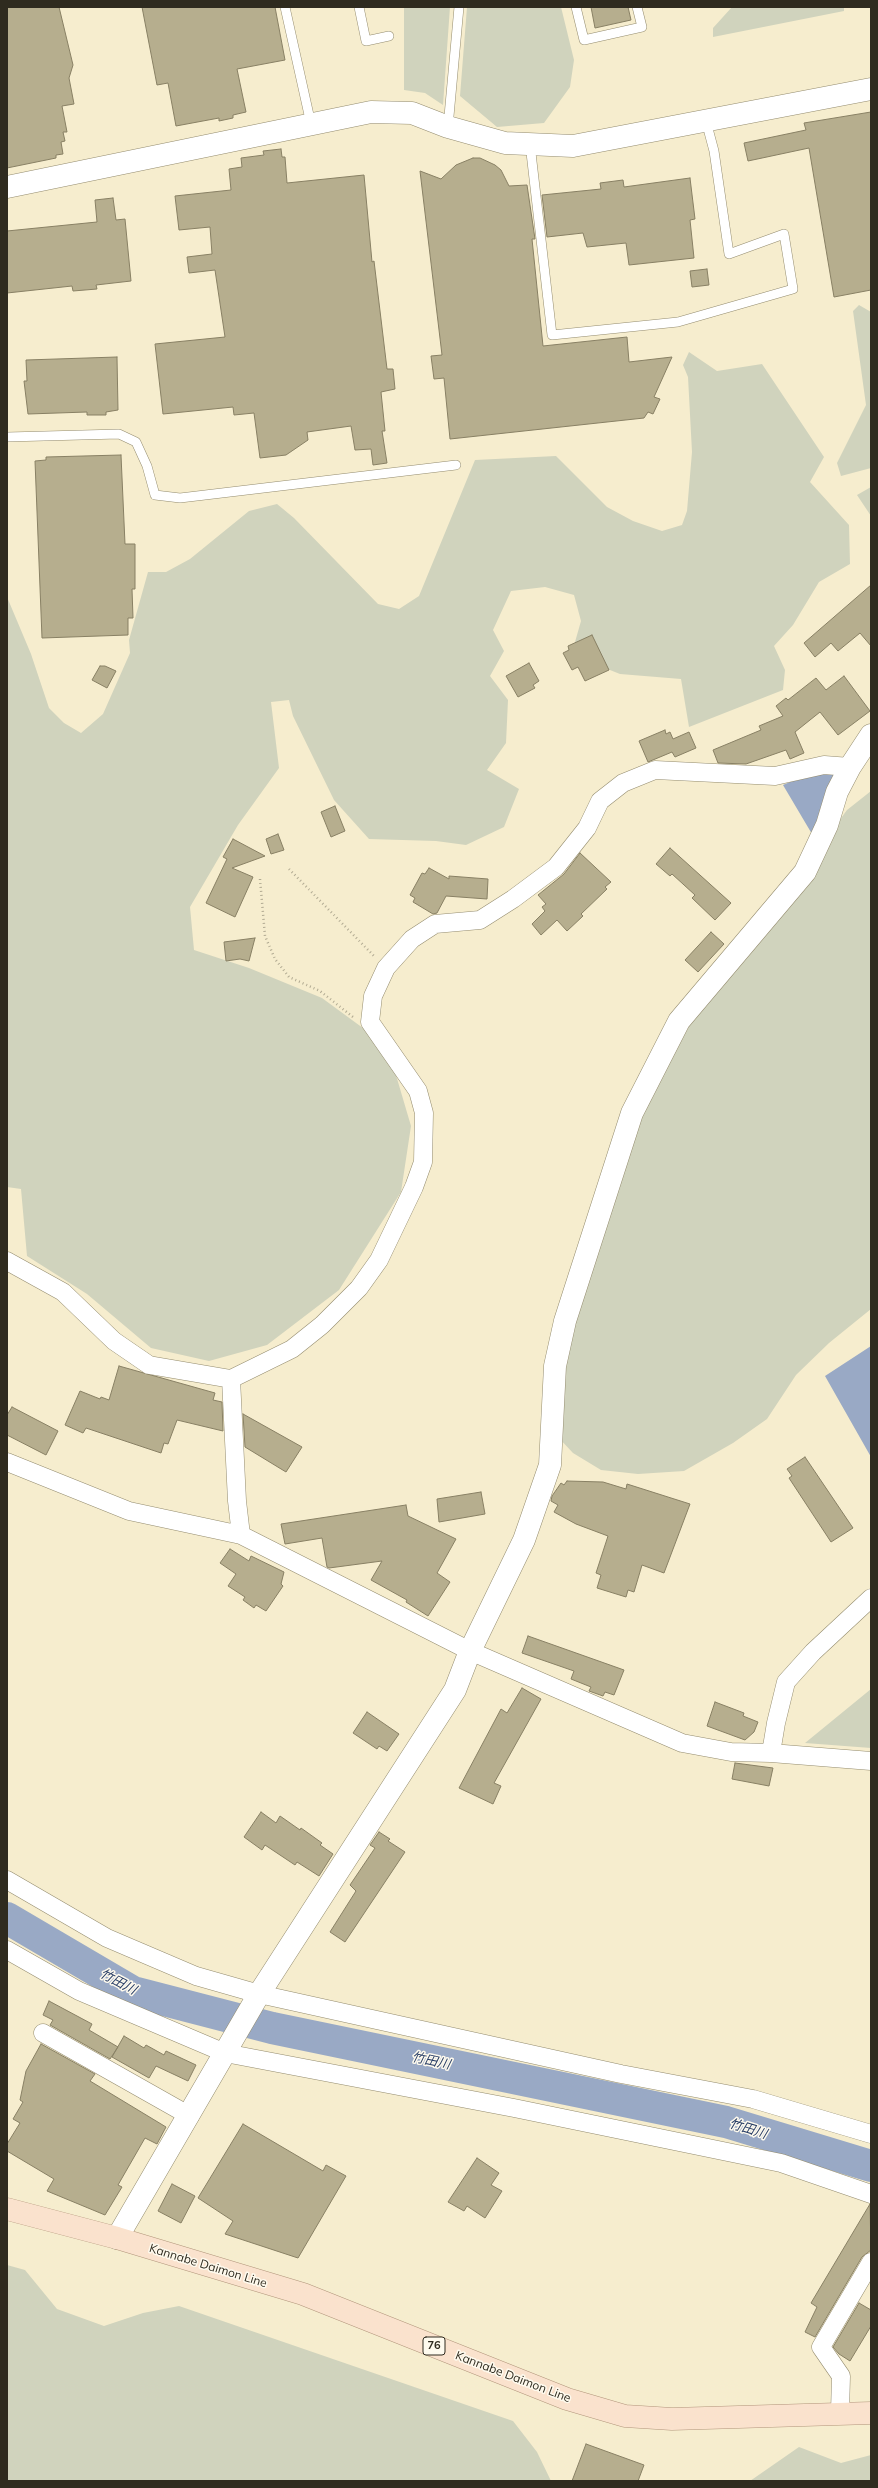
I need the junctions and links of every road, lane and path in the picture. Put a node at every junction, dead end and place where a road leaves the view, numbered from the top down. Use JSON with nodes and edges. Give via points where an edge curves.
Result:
{"nodes":[{"id":1,"x":285,"y":7,"type":"edge"},
{"id":2,"x":359,"y":7,"type":"edge"},
{"id":3,"x":459,"y":7,"type":"edge"},
{"id":4,"x":576,"y":7,"type":"edge"},
{"id":5,"x":637,"y":7,"type":"edge"},
{"id":6,"x":388,"y":36,"type":"dead end"},
{"id":7,"x":871,"y":89,"type":"edge"},
{"id":8,"x":706,"y":121,"type":"junction"},
{"id":9,"x":311,"y":124,"type":"junction"},
{"id":10,"x":448,"y":127,"type":"junction"},
{"id":11,"x":530,"y":144,"type":"junction"},
{"id":12,"x":7,"y":187,"type":"edge"},
{"id":13,"x":7,"y":437,"type":"edge"},
{"id":14,"x":456,"y":465,"type":"dead end"},
{"id":15,"x":871,"y":735,"type":"edge"},
{"id":16,"x":850,"y":767,"type":"junction"},
{"id":17,"x":289,"y":869,"type":"dead end"},
{"id":18,"x":260,"y":879,"type":"dead end"},
{"id":19,"x":386,"y":968,"type":"junction"},
{"id":20,"x":370,"y":1022,"type":"junction"},
{"id":21,"x":7,"y":1261,"type":"edge"},
{"id":22,"x":231,"y":1379,"type":"junction"},
{"id":23,"x":7,"y":1462,"type":"edge"},
{"id":24,"x":241,"y":1535,"type":"junction"},
{"id":25,"x":871,"y":1598,"type":"edge"},
{"id":26,"x":470,"y":1651,"type":"junction"},
{"id":27,"x":771,"y":1753,"type":"junction"},
{"id":28,"x":871,"y":1761,"type":"edge"},
{"id":29,"x":7,"y":1880,"type":"edge"},
{"id":30,"x":7,"y":1950,"type":"edge"},
{"id":31,"x":258,"y":1997,"type":"junction"},
{"id":32,"x":43,"y":2033,"type":"dead end"},
{"id":33,"x":226,"y":2051,"type":"junction"},
{"id":34,"x":190,"y":2116,"type":"junction"},
{"id":35,"x":871,"y":2134,"type":"edge"},
{"id":36,"x":871,"y":2194,"type":"edge"},
{"id":37,"x":7,"y":2209,"type":"edge"},
{"id":38,"x":117,"y":2238,"type":"junction"},
{"id":39,"x":871,"y":2262,"type":"edge"},
{"id":40,"x":840,"y":2412,"type":"junction"},
{"id":41,"x":871,"y":2413,"type":"edge"}],
"edges":[{"from":1,"to":9,"type":"lane"},
{"from":2,"to":6,"type":"lane","via":[[366,41]]},
{"from":3,"to":10,"type":"lane"},
{"from":4,"to":5,"type":"lane","via":[[584,40],[642,27]]},
{"from":7,"to":8,"type":"street"},
{"from":8,"to":11,"type":"street","via":[[573,146]]},
{"from":8,"to":11,"type":"lane","via":[[714,151],[729,254],[784,234],[793,289],[678,322],[552,335]]},
{"from":9,"to":10,"type":"street","via":[[371,112],[412,113]]},
{"from":9,"to":12,"type":"street"},
{"from":10,"to":11,"type":"street","via":[[505,143]]},
{"from":13,"to":14,"type":"lane","via":[[119,434],[136,442],[147,466],[155,495],[180,498]]},
{"from":15,"to":16,"type":"street"},
{"from":16,"to":19,"type":"street","via":[[824,764],[775,776],[656,770],[623,783],[600,801],[587,828],[556,867],[480,920],[435,924],[412,939]]},
{"from":16,"to":26,"type":"street","via":[[837,792],[827,825],[805,872],[679,1021],[632,1113],[565,1321],[555,1366],[550,1465],[524,1540]]},
{"from":17,"to":19,"type":"path"},
{"from":18,"to":20,"type":"path","via":[[265,936],[275,959],[289,977],[320,991],[355,1019]]},
{"from":19,"to":20,"type":"street","via":[[373,996]]},
{"from":20,"to":22,"type":"street","via":[[418,1091],[424,1113],[423,1162],[414,1187],[379,1260],[359,1288],[322,1325],[292,1349]]},
{"from":21,"to":22,"type":"street","via":[[63,1292],[114,1341],[149,1366]]},
{"from":22,"to":24,"type":"street"},
{"from":23,"to":24,"type":"street","via":[[129,1511]]},
{"from":24,"to":26,"type":"street"},
{"from":25,"to":27,"type":"street","via":[[813,1652],[786,1682]]},
{"from":26,"to":27,"type":"street","via":[[682,1743],[731,1752]]},
{"from":26,"to":31,"type":"street","via":[[456,1690]]},
{"from":27,"to":28,"type":"street"},
{"from":29,"to":31,"type":"street","via":[[107,1938],[196,1976]]},
{"from":30,"to":33,"type":"street","via":[[79,1991]]},
{"from":31,"to":33,"type":"street"},
{"from":31,"to":35,"type":"street","via":[[621,2074],[753,2098]]},
{"from":32,"to":34,"type":"street"},
{"from":33,"to":34,"type":"street"},
{"from":33,"to":36,"type":"street","via":[[781,2163]]},
{"from":34,"to":38,"type":"street"},
{"from":37,"to":38,"type":"main road","name":"Kannabe Daimon Line","number":"76"},
{"from":38,"to":40,"type":"main road","name":"Kannabe Daimon Line","number":"76","via":[[303,2294],[567,2399],[625,2416],[672,2419]]},
{"from":39,"to":40,"type":"street","via":[[821,2347],[841,2376]]},
{"from":40,"to":41,"type":"main road","name":"Kannabe Daimon Line","number":"76"}]}
